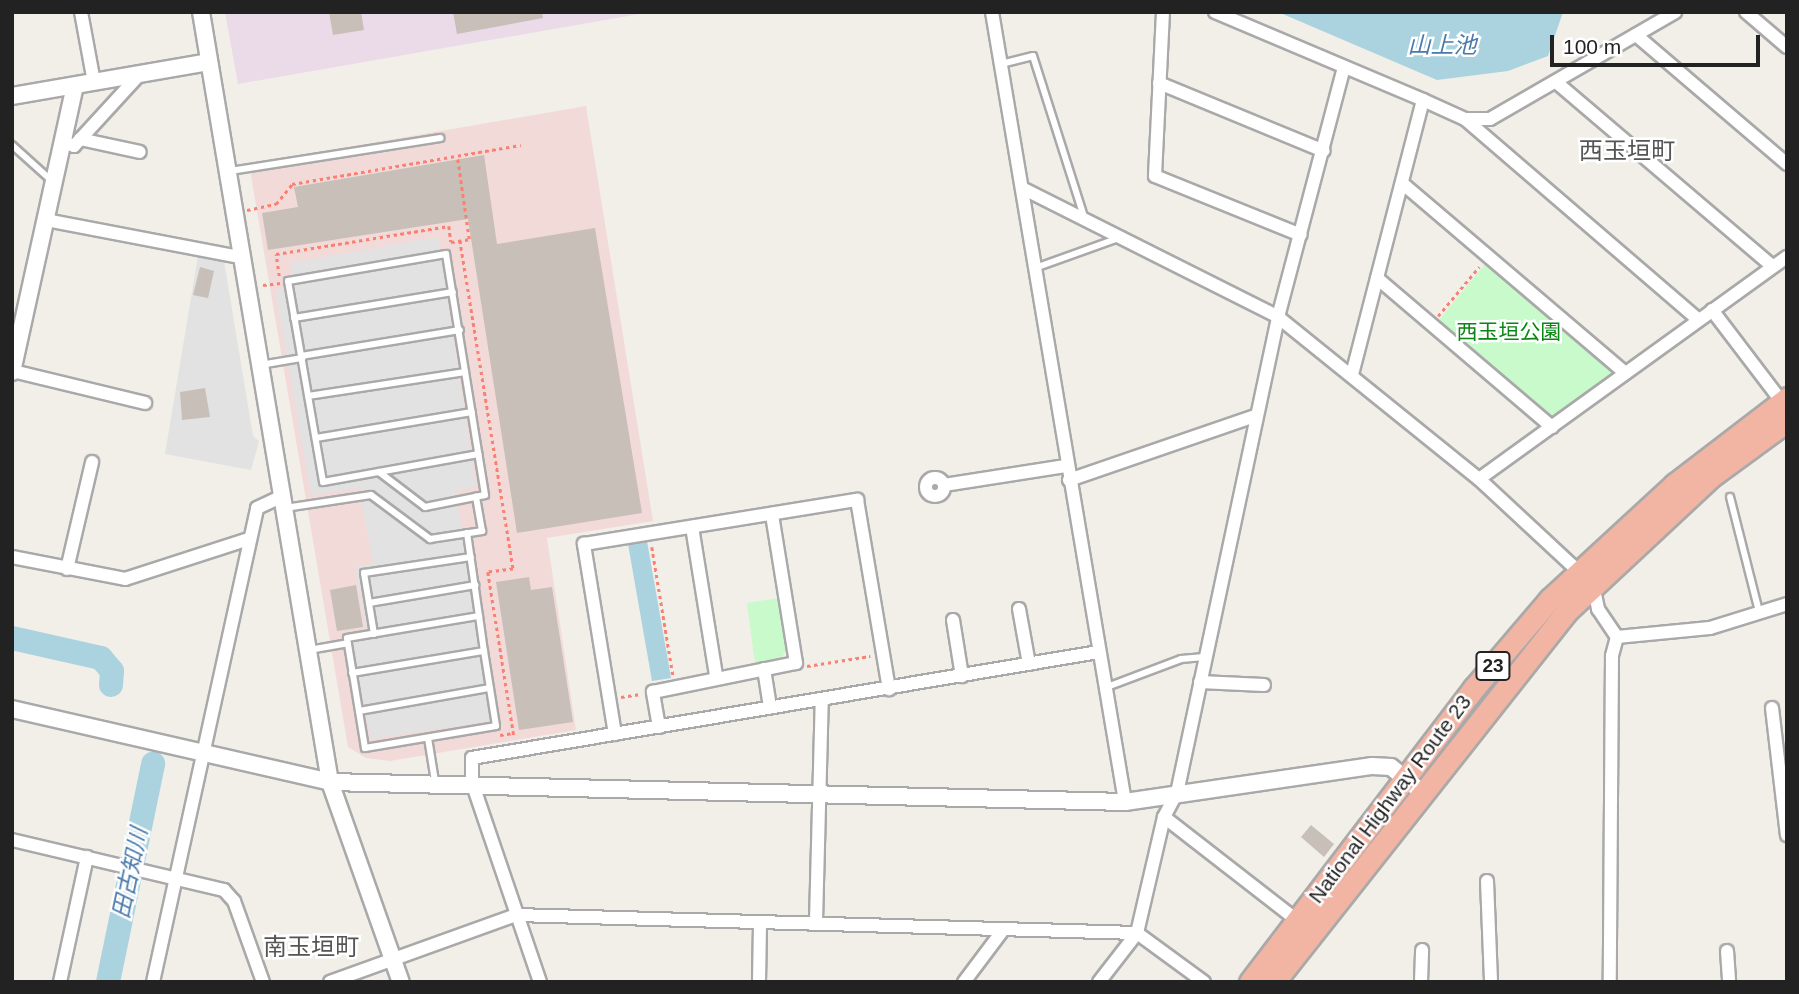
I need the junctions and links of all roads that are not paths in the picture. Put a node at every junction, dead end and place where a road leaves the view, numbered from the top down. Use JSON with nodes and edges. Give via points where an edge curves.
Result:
{"nodes":[{"id":1,"x":81,"y":12,"type":"edge"},
{"id":2,"x":201,"y":12,"type":"edge"},
{"id":3,"x":992,"y":12,"type":"edge"},
{"id":4,"x":1163,"y":12,"type":"edge"},
{"id":5,"x":1215,"y":12,"type":"edge"},
{"id":6,"x":1675,"y":12,"type":"edge"},
{"id":7,"x":1746,"y":12,"type":"edge"},
{"id":8,"x":1636,"y":35,"type":"junction"},
{"id":9,"x":1787,"y":47,"type":"edge"},
{"id":10,"x":209,"y":62,"type":"junction"},
{"id":11,"x":1001,"y":64,"type":"junction"},
{"id":12,"x":1344,"y":68,"type":"junction"},
{"id":13,"x":140,"y":74,"type":"junction"},
{"id":14,"x":94,"y":82,"type":"junction"},
{"id":15,"x":1556,"y":82,"type":"junction"},
{"id":16,"x":1159,"y":83,"type":"junction"},
{"id":17,"x":75,"y":86,"type":"junction"},
{"id":18,"x":12,"y":96,"type":"edge"},
{"id":19,"x":1423,"y":100,"type":"junction"},
{"id":20,"x":1465,"y":119,"type":"junction"},
{"id":21,"x":440,"y":138,"type":"dead end"},
{"id":22,"x":80,"y":139,"type":"junction"},
{"id":23,"x":62,"y":141,"type":"junction"},
{"id":24,"x":12,"y":145,"type":"edge"},
{"id":25,"x":1324,"y":151,"type":"junction"},
{"id":26,"x":140,"y":152,"type":"dead end"},
{"id":27,"x":1787,"y":164,"type":"edge"},
{"id":28,"x":228,"y":171,"type":"junction"},
{"id":29,"x":54,"y":182,"type":"junction"},
{"id":30,"x":1402,"y":183,"type":"junction"},
{"id":31,"x":1022,"y":188,"type":"junction"},
{"id":32,"x":46,"y":220,"type":"junction"},
{"id":33,"x":1086,"y":221,"type":"junction"},
{"id":34,"x":1301,"y":235,"type":"junction"},
{"id":35,"x":1119,"y":238,"type":"junction"},
{"id":36,"x":240,"y":257,"type":"junction"},
{"id":37,"x":1787,"y":257,"type":"edge"},
{"id":38,"x":1772,"y":266,"type":"junction"},
{"id":39,"x":1035,"y":269,"type":"junction"},
{"id":40,"x":1377,"y":278,"type":"junction"},
{"id":41,"x":453,"y":292,"type":"junction"},
{"id":42,"x":1712,"y":310,"type":"junction"},
{"id":43,"x":1278,"y":317,"type":"junction"},
{"id":44,"x":294,"y":318,"type":"junction"},
{"id":45,"x":1699,"y":320,"type":"junction"},
{"id":46,"x":460,"y":330,"type":"junction"},
{"id":47,"x":301,"y":357,"type":"junction"},
{"id":48,"x":13,"y":365,"type":"edge"},
{"id":49,"x":258,"y":365,"type":"junction"},
{"id":50,"x":466,"y":372,"type":"junction"},
{"id":51,"x":1625,"y":373,"type":"junction"},
{"id":52,"x":1352,"y":375,"type":"junction"},
{"id":53,"x":308,"y":396,"type":"junction"},
{"id":54,"x":145,"y":403,"type":"dead end"},
{"id":55,"x":1785,"y":407,"type":"edge"},
{"id":56,"x":472,"y":412,"type":"junction"},
{"id":57,"x":1255,"y":416,"type":"junction"},
{"id":58,"x":1552,"y":427,"type":"junction"},
{"id":59,"x":316,"y":438,"type":"junction"},
{"id":60,"x":478,"y":454,"type":"junction"},
{"id":61,"x":92,"y":462,"type":"dead end"},
{"id":62,"x":1066,"y":466,"type":"junction"},
{"id":63,"x":379,"y":472,"type":"junction"},
{"id":64,"x":1479,"y":479,"type":"junction"},
{"id":65,"x":1069,"y":480,"type":"junction"},
{"id":66,"x":944,"y":485,"type":"dead end"},
{"id":67,"x":476,"y":497,"type":"junction"},
{"id":68,"x":1730,"y":497,"type":"dead end"},
{"id":69,"x":282,"y":503,"type":"junction"},
{"id":70,"x":772,"y":514,"type":"junction"},
{"id":71,"x":691,"y":527,"type":"junction"},
{"id":72,"x":467,"y":533,"type":"junction"},
{"id":73,"x":249,"y":539,"type":"junction"},
{"id":74,"x":12,"y":557,"type":"edge"},
{"id":75,"x":471,"y":557,"type":"junction"},
{"id":76,"x":67,"y":569,"type":"junction"},
{"id":77,"x":1585,"y":578,"type":"junction"},
{"id":78,"x":475,"y":585,"type":"junction"},
{"id":79,"x":369,"y":603,"type":"junction"},
{"id":80,"x":1787,"y":604,"type":"edge"},
{"id":81,"x":1019,"y":609,"type":"dead end"},
{"id":82,"x":1759,"y":612,"type":"junction"},
{"id":83,"x":479,"y":616,"type":"junction"},
{"id":84,"x":953,"y":620,"type":"dead end"},
{"id":85,"x":374,"y":634,"type":"junction"},
{"id":86,"x":1616,"y":637,"type":"junction"},
{"id":87,"x":347,"y":643,"type":"junction"},
{"id":88,"x":307,"y":650,"type":"junction"},
{"id":89,"x":484,"y":651,"type":"junction"},
{"id":90,"x":1098,"y":652,"type":"junction"},
{"id":91,"x":1205,"y":657,"type":"junction"},
{"id":92,"x":1029,"y":664,"type":"junction"},
{"id":93,"x":764,"y":669,"type":"junction"},
{"id":94,"x":352,"y":673,"type":"junction"},
{"id":95,"x":716,"y":676,"type":"junction"},
{"id":96,"x":962,"y":676,"type":"junction"},
{"id":97,"x":1199,"y":682,"type":"junction"},
{"id":98,"x":1264,"y":685,"type":"dead end"},
{"id":99,"x":490,"y":688,"type":"junction"},
{"id":100,"x":1104,"y":688,"type":"junction"},
{"id":101,"x":889,"y":689,"type":"junction"},
{"id":102,"x":822,"y":699,"type":"junction"},
{"id":103,"x":770,"y":708,"type":"junction"},
{"id":104,"x":1772,"y":708,"type":"dead end"},
{"id":105,"x":12,"y":709,"type":"edge"},
{"id":106,"x":359,"y":711,"type":"junction"},
{"id":107,"x":659,"y":727,"type":"junction"},
{"id":108,"x":615,"y":734,"type":"junction"},
{"id":109,"x":1783,"y":737,"type":"edge"},
{"id":110,"x":428,"y":738,"type":"junction"},
{"id":111,"x":201,"y":754,"type":"junction"},
{"id":112,"x":435,"y":781,"type":"junction"},
{"id":113,"x":330,"y":782,"type":"junction"},
{"id":114,"x":472,"y":782,"type":"junction"},
{"id":115,"x":1415,"y":785,"type":"junction"},
{"id":116,"x":1177,"y":793,"type":"junction"},
{"id":117,"x":820,"y":796,"type":"junction"},
{"id":118,"x":1125,"y":802,"type":"junction"},
{"id":119,"x":1164,"y":817,"type":"junction"},
{"id":120,"x":1787,"y":835,"type":"edge"},
{"id":121,"x":12,"y":841,"type":"edge"},
{"id":122,"x":87,"y":857,"type":"junction"},
{"id":123,"x":176,"y":876,"type":"junction"},
{"id":124,"x":1487,"y":881,"type":"dead end"},
{"id":125,"x":516,"y":915,"type":"junction"},
{"id":126,"x":1297,"y":920,"type":"junction"},
{"id":127,"x":816,"y":921,"type":"junction"},
{"id":128,"x":760,"y":922,"type":"junction"},
{"id":129,"x":1003,"y":930,"type":"junction"},
{"id":130,"x":1137,"y":933,"type":"junction"},
{"id":131,"x":1422,"y":950,"type":"dead end"},
{"id":132,"x":1727,"y":951,"type":"dead end"},
{"id":133,"x":393,"y":958,"type":"junction"},
{"id":134,"x":60,"y":982,"type":"edge"},
{"id":135,"x":153,"y":982,"type":"edge"},
{"id":136,"x":263,"y":982,"type":"edge"},
{"id":137,"x":330,"y":982,"type":"edge"},
{"id":138,"x":401,"y":982,"type":"edge"},
{"id":139,"x":540,"y":982,"type":"edge"},
{"id":140,"x":759,"y":982,"type":"edge"},
{"id":141,"x":964,"y":982,"type":"edge"},
{"id":142,"x":1099,"y":982,"type":"edge"},
{"id":143,"x":1205,"y":982,"type":"edge"},
{"id":144,"x":1250,"y":982,"type":"edge"},
{"id":145,"x":1273,"y":982,"type":"edge"},
{"id":146,"x":1421,"y":982,"type":"edge"},
{"id":147,"x":1491,"y":982,"type":"edge"},
{"id":148,"x":1610,"y":982,"type":"edge"},
{"id":149,"x":1729,"y":982,"type":"edge"}],
"edges":[{"from":1,"to":14,"type":"street"},
{"from":2,"to":10,"type":"street"},
{"from":3,"to":11,"type":"street"},
{"from":4,"to":16,"type":"street"},
{"from":5,"to":12,"type":"street"},
{"from":6,"to":8,"type":"street"},
{"from":7,"to":9,"type":"street"},
{"from":8,"to":15,"type":"street"},
{"from":8,"to":27,"type":"street"},
{"from":10,"to":13,"type":"street"},
{"from":10,"to":28,"type":"street"},
{"from":11,"to":31,"type":"street"},
{"from":11,"to":33,"type":"lane","via":[[1033,56]]},
{"from":12,"to":19,"type":"street"},
{"from":12,"to":25,"type":"street"},
{"from":13,"to":14,"type":"street"},
{"from":13,"to":22,"type":"street"},
{"from":14,"to":17,"type":"street"},
{"from":15,"to":20,"type":"street","via":[[1489,119]]},
{"from":15,"to":38,"type":"street"},
{"from":16,"to":25,"type":"street"},
{"from":16,"to":34,"type":"street","via":[[1154,176]]},
{"from":17,"to":18,"type":"street"},
{"from":17,"to":23,"type":"street"},
{"from":19,"to":20,"type":"street"},
{"from":19,"to":30,"type":"street"},
{"from":20,"to":45,"type":"street"},
{"from":21,"to":28,"type":"lane"},
{"from":22,"to":23,"type":"street","via":[[74,146]]},
{"from":22,"to":26,"type":"street"},
{"from":23,"to":29,"type":"street"},
{"from":24,"to":29,"type":"lane"},
{"from":25,"to":34,"type":"street"},
{"from":28,"to":36,"type":"street"},
{"from":29,"to":32,"type":"street"},
{"from":30,"to":40,"type":"street"},
{"from":30,"to":51,"type":"street"},
{"from":31,"to":33,"type":"street"},
{"from":31,"to":39,"type":"street"},
{"from":32,"to":36,"type":"street"},
{"from":32,"to":48,"type":"street"},
{"from":33,"to":35,"type":"street"},
{"from":34,"to":43,"type":"street"},
{"from":35,"to":39,"type":"lane"},
{"from":35,"to":43,"type":"street"},
{"from":36,"to":49,"type":"street"},
{"from":37,"to":38,"type":"street"},
{"from":38,"to":42,"type":"street"},
{"from":39,"to":62,"type":"street"},
{"from":40,"to":52,"type":"street"},
{"from":40,"to":58,"type":"street"},
{"from":41,"to":44,"type":"lane"},
{"from":41,"to":44,"type":"lane","via":[[446,254],[288,281]]},
{"from":41,"to":46,"type":"lane"},
{"from":42,"to":45,"type":"street"},
{"from":42,"to":55,"type":"street"},
{"from":43,"to":52,"type":"street"},
{"from":43,"to":57,"type":"street"},
{"from":44,"to":47,"type":"lane"},
{"from":45,"to":51,"type":"street"},
{"from":46,"to":47,"type":"lane"},
{"from":46,"to":50,"type":"lane"},
{"from":47,"to":49,"type":"lane"},
{"from":47,"to":53,"type":"lane"},
{"from":48,"to":54,"type":"street"},
{"from":49,"to":69,"type":"street"},
{"from":50,"to":53,"type":"lane"},
{"from":50,"to":56,"type":"lane"},
{"from":51,"to":58,"type":"street"},
{"from":52,"to":64,"type":"street"},
{"from":53,"to":59,"type":"lane"},
{"from":55,"to":77,"type":"highway","name":"National Highway Route 23","number":"23","via":[[1713,475]]},
{"from":56,"to":59,"type":"lane"},
{"from":56,"to":60,"type":"lane"},
{"from":57,"to":65,"type":"street"},
{"from":57,"to":91,"type":"street"},
{"from":58,"to":64,"type":"street"},
{"from":59,"to":63,"type":"lane","via":[[323,482]]},
{"from":60,"to":63,"type":"lane"},
{"from":60,"to":67,"type":"lane","via":[[485,495]]},
{"from":61,"to":76,"type":"street"},
{"from":62,"to":65,"type":"street"},
{"from":62,"to":66,"type":"street"},
{"from":63,"to":67,"type":"lane","via":[[425,507]]},
{"from":64,"to":77,"type":"street"},
{"from":65,"to":90,"type":"street"},
{"from":67,"to":72,"type":"lane","via":[[482,531]]},
{"from":68,"to":82,"type":"lane"},
{"from":69,"to":72,"type":"lane","via":[[370,495],[430,539]]},
{"from":69,"to":73,"type":"street","via":[[257,508]]},
{"from":69,"to":88,"type":"street"},
{"from":70,"to":71,"type":"street"},
{"from":70,"to":93,"type":"street","via":[[796,663]]},
{"from":70,"to":101,"type":"street","via":[[857,500]]},
{"from":71,"to":95,"type":"street"},
{"from":71,"to":108,"type":"street","via":[[584,544]]},
{"from":72,"to":75,"type":"lane"},
{"from":73,"to":76,"type":"street","via":[[125,579]]},
{"from":73,"to":111,"type":"street"},
{"from":74,"to":76,"type":"street"},
{"from":75,"to":78,"type":"lane"},
{"from":75,"to":79,"type":"lane","via":[[364,573]]},
{"from":77,"to":86,"type":"street"},
{"from":77,"to":115,"type":"highway","name":"National Highway Route 23","number":"23"},
{"from":78,"to":79,"type":"lane"},
{"from":78,"to":83,"type":"lane"},
{"from":79,"to":85,"type":"lane"},
{"from":80,"to":82,"type":"street"},
{"from":81,"to":92,"type":"street"},
{"from":82,"to":86,"type":"street","via":[[1710,628]]},
{"from":83,"to":85,"type":"lane"},
{"from":83,"to":89,"type":"lane"},
{"from":84,"to":96,"type":"street"},
{"from":85,"to":87,"type":"lane","via":[[346,638]]},
{"from":86,"to":148,"type":"street","via":[[1612,656]]},
{"from":87,"to":88,"type":"lane"},
{"from":87,"to":94,"type":"lane"},
{"from":88,"to":113,"type":"street"},
{"from":89,"to":94,"type":"lane"},
{"from":89,"to":99,"type":"lane"},
{"from":90,"to":92,"type":"street"},
{"from":90,"to":100,"type":"street"},
{"from":91,"to":97,"type":"street"},
{"from":91,"to":100,"type":"lane","via":[[1181,659]]},
{"from":92,"to":96,"type":"street"},
{"from":93,"to":95,"type":"street"},
{"from":93,"to":103,"type":"street"},
{"from":94,"to":106,"type":"lane"},
{"from":95,"to":107,"type":"street","via":[[653,692]]},
{"from":96,"to":101,"type":"street"},
{"from":97,"to":98,"type":"street"},
{"from":97,"to":116,"type":"street"},
{"from":99,"to":106,"type":"lane"},
{"from":99,"to":110,"type":"lane","via":[[496,726]]},
{"from":100,"to":118,"type":"street"},
{"from":101,"to":102,"type":"street"},
{"from":102,"to":103,"type":"street"},
{"from":102,"to":117,"type":"street"},
{"from":103,"to":107,"type":"street"},
{"from":104,"to":109,"type":"street"},
{"from":105,"to":111,"type":"street"},
{"from":106,"to":110,"type":"lane","via":[[365,748]]},
{"from":107,"to":108,"type":"street"},
{"from":108,"to":114,"type":"street","via":[[472,758]]},
{"from":109,"to":120,"type":"street"},
{"from":110,"to":112,"type":"lane"},
{"from":111,"to":113,"type":"street"},
{"from":111,"to":123,"type":"street"},
{"from":112,"to":113,"type":"street"},
{"from":112,"to":114,"type":"street"},
{"from":113,"to":133,"type":"street"},
{"from":114,"to":117,"type":"street"},
{"from":114,"to":125,"type":"street"},
{"from":115,"to":116,"type":"street","via":[[1391,767],[1372,766]]},
{"from":115,"to":126,"type":"highway","name":"National Highway Route 23","number":"23"},
{"from":115,"to":145,"type":"highway","name":"National Highway Route 23","number":"23"},
{"from":116,"to":118,"type":"street"},
{"from":116,"to":119,"type":"street"},
{"from":117,"to":118,"type":"street"},
{"from":117,"to":127,"type":"street"},
{"from":119,"to":126,"type":"street"},
{"from":119,"to":130,"type":"street"},
{"from":121,"to":122,"type":"street"},
{"from":122,"to":123,"type":"street"},
{"from":122,"to":134,"type":"street"},
{"from":123,"to":135,"type":"street"},
{"from":123,"to":136,"type":"street","via":[[216,885],[229,894]]},
{"from":124,"to":147,"type":"street"},
{"from":125,"to":128,"type":"street"},
{"from":125,"to":133,"type":"street"},
{"from":125,"to":139,"type":"street"},
{"from":126,"to":144,"type":"highway","name":"National Highway Route 23","number":"23"},
{"from":127,"to":128,"type":"street"},
{"from":127,"to":129,"type":"street"},
{"from":128,"to":140,"type":"street"},
{"from":129,"to":130,"type":"street"},
{"from":129,"to":141,"type":"street"},
{"from":130,"to":142,"type":"street"},
{"from":130,"to":143,"type":"street"},
{"from":131,"to":146,"type":"street"},
{"from":132,"to":149,"type":"street"},
{"from":133,"to":137,"type":"street"},
{"from":133,"to":138,"type":"street"}]}
